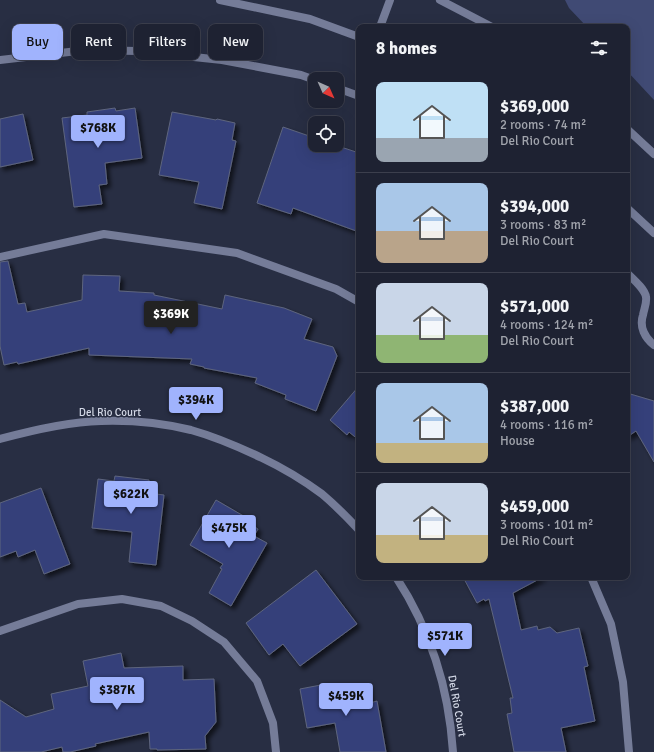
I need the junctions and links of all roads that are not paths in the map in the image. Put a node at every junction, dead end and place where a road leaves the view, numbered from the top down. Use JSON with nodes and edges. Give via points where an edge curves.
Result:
{"nodes":[{"id":1,"x":220,"y":0,"type":"edge"},
{"id":2,"x":390,"y":0,"type":"edge"},
{"id":3,"x":440,"y":0,"type":"edge"},
{"id":4,"x":381,"y":24,"type":"edge"},
{"id":5,"x":486,"y":24,"type":"edge"},
{"id":6,"x":356,"y":36,"type":"edge"},
{"id":7,"x":0,"y":60,"type":"edge"},
{"id":8,"x":308,"y":78,"type":"edge"},
{"id":9,"x":344,"y":91,"type":"edge"},
{"id":10,"x":356,"y":95,"type":"edge"},
{"id":11,"x":630,"y":132,"type":"edge"},
{"id":12,"x":654,"y":154,"type":"edge"},
{"id":13,"x":630,"y":211,"type":"edge"},
{"id":14,"x":654,"y":233,"type":"edge"},
{"id":15,"x":0,"y":257,"type":"edge"},
{"id":16,"x":630,"y":276,"type":"edge"},
{"id":17,"x":356,"y":300,"type":"edge"},
{"id":18,"x":654,"y":345,"type":"edge"},
{"id":19,"x":0,"y":439,"type":"edge"},
{"id":20,"x":356,"y":527,"type":"edge"},
{"id":21,"x":398,"y":580,"type":"edge"},
{"id":22,"x":592,"y":580,"type":"edge"},
{"id":23,"x":0,"y":631,"type":"edge"},
{"id":24,"x":276,"y":752,"type":"edge"},
{"id":25,"x":453,"y":752,"type":"edge"},
{"id":26,"x":629,"y":752,"type":"edge"}],
"edges":[{"from":1,"to":6,"type":"street","via":[[310,19]]},
{"from":2,"to":4,"type":"street"},
{"from":3,"to":5,"type":"street"},
{"from":7,"to":8,"type":"street","via":[[86,50],[138,51],[222,60]]},
{"from":9,"to":10,"type":"street"},
{"from":11,"to":12,"type":"street"},
{"from":13,"to":14,"type":"street"},
{"from":15,"to":17,"type":"street","via":[[104,234],[237,253],[336,289]]},
{"from":16,"to":18,"type":"street","via":[[641,287],[646,297],[642,330]]},
{"from":19,"to":20,"type":"street","name":"Del Rio Court","via":[[64,424],[101,420],[153,423],[192,430],[245,450],[296,476],[321,494]]},
{"from":21,"to":25,"type":"street","name":"Del Rio Court","via":[[420,619],[432,648],[449,713]]},
{"from":22,"to":26,"type":"street","via":[[610,624],[623,682]]},
{"from":23,"to":24,"type":"street","via":[[78,604],[122,599],[160,606],[192,621],[224,642],[257,681],[273,723]]}]}
